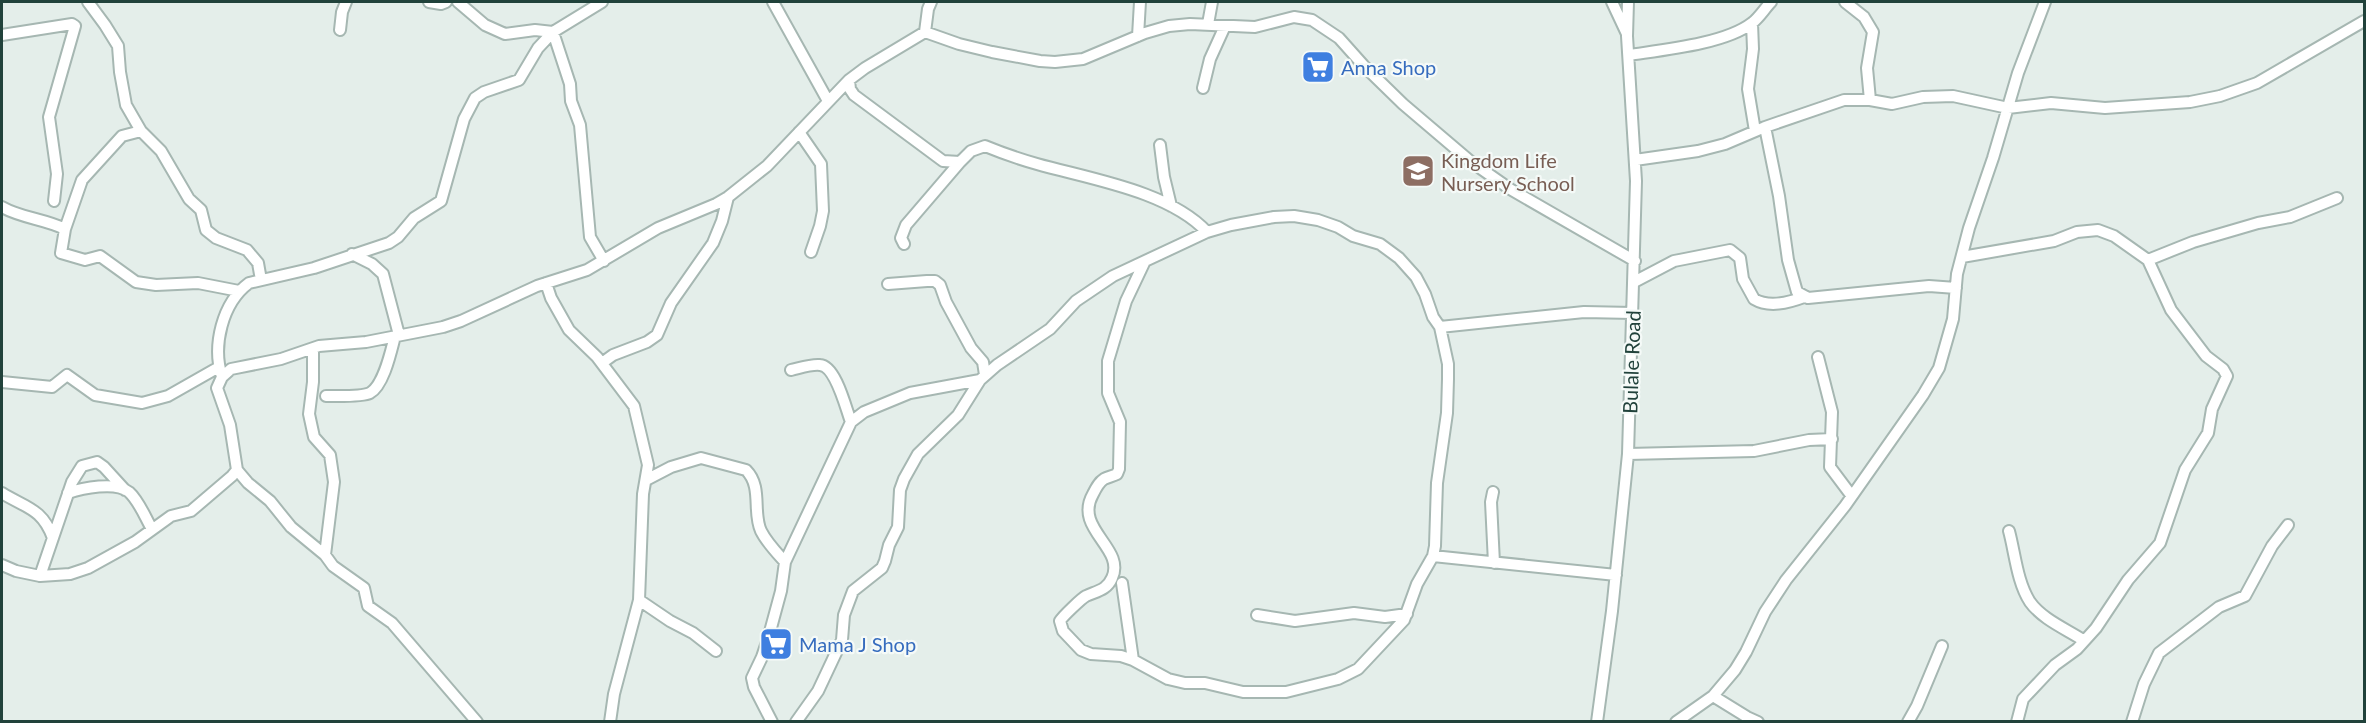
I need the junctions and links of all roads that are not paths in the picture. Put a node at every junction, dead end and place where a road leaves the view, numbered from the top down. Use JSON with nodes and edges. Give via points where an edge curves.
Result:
{"nodes":[{"id":1,"x":87,"y":2,"type":"edge"},
{"id":2,"x":346,"y":2,"type":"edge"},
{"id":3,"x":429,"y":2,"type":"edge"},
{"id":4,"x":446,"y":2,"type":"edge"},
{"id":5,"x":458,"y":2,"type":"edge"},
{"id":6,"x":602,"y":2,"type":"edge"},
{"id":7,"x":772,"y":2,"type":"edge"},
{"id":8,"x":1140,"y":2,"type":"edge"},
{"id":9,"x":1212,"y":2,"type":"edge"},
{"id":10,"x":1612,"y":2,"type":"edge"},
{"id":11,"x":1628,"y":2,"type":"edge"},
{"id":12,"x":1771,"y":2,"type":"edge"},
{"id":13,"x":1845,"y":2,"type":"edge"},
{"id":14,"x":2045,"y":2,"type":"edge"},
{"id":15,"x":927,"y":4,"type":"edge"},
{"id":16,"x":2364,"y":21,"type":"edge"},
{"id":17,"x":1752,"y":23,"type":"junction"},
{"id":18,"x":1208,"y":24,"type":"junction"},
{"id":19,"x":1225,"y":26,"type":"junction"},
{"id":20,"x":339,"y":30,"type":"dead end"},
{"id":21,"x":553,"y":32,"type":"junction"},
{"id":22,"x":925,"y":32,"type":"junction"},
{"id":23,"x":2,"y":35,"type":"edge"},
{"id":24,"x":1138,"y":36,"type":"junction"},
{"id":25,"x":1627,"y":36,"type":"junction"},
{"id":26,"x":1629,"y":55,"type":"junction"},
{"id":27,"x":849,"y":80,"type":"junction"},
{"id":28,"x":1203,"y":88,"type":"dead end"},
{"id":29,"x":1870,"y":100,"type":"junction"},
{"id":30,"x":828,"y":101,"type":"junction"},
{"id":31,"x":2008,"y":108,"type":"junction"},
{"id":32,"x":1760,"y":129,"type":"junction"},
{"id":33,"x":141,"y":131,"type":"junction"},
{"id":34,"x":799,"y":132,"type":"junction"},
{"id":35,"x":1160,"y":145,"type":"dead end"},
{"id":36,"x":1635,"y":160,"type":"junction"},
{"id":37,"x":960,"y":162,"type":"junction"},
{"id":38,"x":728,"y":197,"type":"junction"},
{"id":39,"x":2337,"y":198,"type":"dead end"},
{"id":40,"x":54,"y":201,"type":"dead end"},
{"id":41,"x":1171,"y":206,"type":"junction"},
{"id":42,"x":2,"y":207,"type":"edge"},
{"id":43,"x":65,"y":229,"type":"junction"},
{"id":44,"x":1207,"y":232,"type":"junction"},
{"id":45,"x":904,"y":244,"type":"dead end"},
{"id":46,"x":811,"y":252,"type":"dead end"},
{"id":47,"x":352,"y":254,"type":"junction"},
{"id":48,"x":1962,"y":257,"type":"junction"},
{"id":49,"x":2148,"y":260,"type":"junction"},
{"id":50,"x":604,"y":261,"type":"junction"},
{"id":51,"x":1635,"y":261,"type":"junction"},
{"id":52,"x":1144,"y":263,"type":"junction"},
{"id":53,"x":261,"y":280,"type":"junction"},
{"id":54,"x":1634,"y":282,"type":"junction"},
{"id":55,"x":546,"y":283,"type":"junction"},
{"id":56,"x":888,"y":284,"type":"dead end"},
{"id":57,"x":1956,"y":288,"type":"junction"},
{"id":58,"x":239,"y":291,"type":"junction"},
{"id":59,"x":1804,"y":297,"type":"junction"},
{"id":60,"x":1634,"y":313,"type":"junction"},
{"id":61,"x":1440,"y":327,"type":"junction"},
{"id":62,"x":397,"y":335,"type":"junction"},
{"id":63,"x":313,"y":349,"type":"junction"},
{"id":64,"x":1818,"y":357,"type":"dead end"},
{"id":65,"x":983,"y":362,"type":"junction"},
{"id":66,"x":602,"y":363,"type":"junction"},
{"id":67,"x":995,"y":367,"type":"junction"},
{"id":68,"x":791,"y":370,"type":"dead end"},
{"id":69,"x":220,"y":372,"type":"junction"},
{"id":70,"x":983,"y":378,"type":"junction"},
{"id":71,"x":2,"y":382,"type":"edge"},
{"id":72,"x":327,"y":396,"type":"dead end"},
{"id":73,"x":851,"y":422,"type":"junction"},
{"id":74,"x":1832,"y":440,"type":"junction"},
{"id":75,"x":1628,"y":454,"type":"junction"},
{"id":76,"x":237,"y":470,"type":"junction"},
{"id":77,"x":646,"y":480,"type":"junction"},
{"id":78,"x":125,"y":489,"type":"junction"},
{"id":79,"x":1493,"y":492,"type":"dead end"},
{"id":80,"x":2,"y":493,"type":"edge"},
{"id":81,"x":68,"y":493,"type":"junction"},
{"id":82,"x":1851,"y":495,"type":"junction"},
{"id":83,"x":2288,"y":525,"type":"dead end"},
{"id":84,"x":152,"y":529,"type":"junction"},
{"id":85,"x":2009,"y":531,"type":"dead end"},
{"id":86,"x":53,"y":538,"type":"junction"},
{"id":87,"x":325,"y":555,"type":"junction"},
{"id":88,"x":1433,"y":556,"type":"junction"},
{"id":89,"x":785,"y":562,"type":"junction"},
{"id":90,"x":1494,"y":563,"type":"junction"},
{"id":91,"x":2,"y":565,"type":"edge"},
{"id":92,"x":1616,"y":575,"type":"junction"},
{"id":93,"x":40,"y":576,"type":"junction"},
{"id":94,"x":1122,"y":584,"type":"dead end"},
{"id":95,"x":639,"y":600,"type":"junction"},
{"id":96,"x":1407,"y":614,"type":"junction"},
{"id":97,"x":1257,"y":615,"type":"dead end"},
{"id":98,"x":2083,"y":640,"type":"junction"},
{"id":99,"x":1942,"y":646,"type":"dead end"},
{"id":100,"x":716,"y":651,"type":"dead end"},
{"id":101,"x":1133,"y":660,"type":"junction"},
{"id":102,"x":1713,"y":696,"type":"junction"},
{"id":103,"x":477,"y":722,"type":"edge"},
{"id":104,"x":610,"y":722,"type":"edge"},
{"id":105,"x":772,"y":722,"type":"edge"},
{"id":106,"x":796,"y":722,"type":"edge"},
{"id":107,"x":1597,"y":722,"type":"edge"},
{"id":108,"x":1676,"y":722,"type":"edge"},
{"id":109,"x":1758,"y":722,"type":"edge"},
{"id":110,"x":1908,"y":722,"type":"edge"},
{"id":111,"x":2017,"y":722,"type":"edge"},
{"id":112,"x":2132,"y":722,"type":"edge"}],
"edges":[{"from":1,"to":33,"type":"street","via":[[118,46],[126,105]]},
{"from":2,"to":20,"type":"street"},
{"from":3,"to":4,"type":"street"},
{"from":5,"to":21,"type":"street","via":[[485,25],[505,34]]},
{"from":6,"to":21,"type":"street"},
{"from":7,"to":30,"type":"street"},
{"from":8,"to":24,"type":"street"},
{"from":9,"to":18,"type":"street"},
{"from":10,"to":25,"type":"street"},
{"from":11,"to":25,"type":"street","name":"Bulale Road"},
{"from":12,"to":17,"type":"street"},
{"from":13,"to":29,"type":"street","via":[[1864,17],[1873,32],[1867,68]]},
{"from":14,"to":31,"type":"street"},
{"from":15,"to":22,"type":"street"},
{"from":16,"to":31,"type":"street","via":[[2281,71],[2220,96],[2105,108],[2051,103]]},
{"from":17,"to":26,"type":"street","via":[[1733,33],[1683,47]]},
{"from":17,"to":32,"type":"street","via":[[1748,89]]},
{"from":18,"to":19,"type":"street"},
{"from":18,"to":24,"type":"street","via":[[1169,26]]},
{"from":19,"to":28,"type":"street","via":[[1210,59]]},
{"from":19,"to":51,"type":"street","via":[[1255,27],[1294,17],[1327,28],[1422,122],[1470,161],[1510,189]]},
{"from":21,"to":47,"type":"street","via":[[519,80],[475,98],[464,119],[440,203],[414,218],[395,240]]},
{"from":21,"to":50,"type":"street","via":[[580,125],[590,237]]},
{"from":22,"to":24,"type":"street","via":[[992,52],[1055,62],[1083,59]]},
{"from":22,"to":27,"type":"street"},
{"from":23,"to":40,"type":"street","via":[[75,26],[48,117],[57,174]]},
{"from":25,"to":26,"type":"street","name":"Bulale Road"},
{"from":26,"to":36,"type":"street","name":"Bulale Road"},
{"from":27,"to":30,"type":"street"},
{"from":27,"to":37,"type":"street","via":[[854,95],[925,148],[943,161]]},
{"from":29,"to":31,"type":"street","via":[[1892,104],[1953,96]]},
{"from":29,"to":32,"type":"street","via":[[1844,100]]},
{"from":30,"to":34,"type":"street"},
{"from":31,"to":48,"type":"street"},
{"from":32,"to":36,"type":"street","via":[[1698,151]]},
{"from":32,"to":59,"type":"street","via":[[1779,196],[1795,288]]},
{"from":33,"to":43,"type":"street","via":[[122,136],[82,180]]},
{"from":33,"to":53,"type":"street","via":[[161,151],[189,199],[201,210],[206,230],[213,237],[247,250],[258,263]]},
{"from":34,"to":38,"type":"street","via":[[768,166]]},
{"from":34,"to":46,"type":"street","via":[[821,164],[823,211]]},
{"from":35,"to":41,"type":"street"},
{"from":36,"to":51,"type":"street","name":"Bulale Road"},
{"from":37,"to":41,"type":"street","via":[[971,151],[985,146]]},
{"from":37,"to":45,"type":"street","via":[[906,225],[901,238]]},
{"from":38,"to":50,"type":"street","via":[[658,228]]},
{"from":38,"to":66,"type":"street","via":[[713,243],[671,303],[657,336]]},
{"from":39,"to":49,"type":"street","via":[[2290,217],[2210,237]]},
{"from":41,"to":44,"type":"street"},
{"from":42,"to":43,"type":"street"},
{"from":43,"to":58,"type":"street","via":[[63,254],[85,260],[100,256],[136,282],[198,283]]},
{"from":44,"to":52,"type":"street"},
{"from":44,"to":61,"type":"street","via":[[1294,216],[1318,220],[1353,237],[1380,244],[1416,277]]},
{"from":47,"to":53,"type":"street","via":[[300,272]]},
{"from":47,"to":62,"type":"street","via":[[383,274]]},
{"from":48,"to":49,"type":"street","via":[[2098,230],[2122,240]]},
{"from":48,"to":57,"type":"street"},
{"from":49,"to":98,"type":"street","via":[[2171,310],[2206,356],[2227,376],[2212,409],[2208,434],[2184,470],[2160,543],[2128,580],[2097,628]]},
{"from":50,"to":55,"type":"street"},
{"from":51,"to":54,"type":"street","name":"Bulale Road"},
{"from":52,"to":67,"type":"street","via":[[1113,276],[1076,300],[1050,329]]},
{"from":52,"to":101,"type":"street","via":[[1124,307],[1108,361],[1108,393],[1120,422],[1119,470],[1099,483],[1088,506],[1090,522],[1114,562],[1114,572],[1107,585],[1086,596],[1060,621],[1063,631],[1081,650]]},
{"from":53,"to":58,"type":"street"},
{"from":54,"to":59,"type":"street","via":[[1674,261],[1730,249],[1740,258],[1743,279],[1754,300],[1769,304]]},
{"from":54,"to":60,"type":"street","name":"Bulale Road"},
{"from":55,"to":62,"type":"street","via":[[460,321]]},
{"from":55,"to":66,"type":"street","via":[[568,330]]},
{"from":56,"to":65,"type":"street","via":[[935,281],[940,285],[971,348]]},
{"from":57,"to":59,"type":"street","via":[[1929,286]]},
{"from":57,"to":82,"type":"street","via":[[1953,319],[1939,368]]},
{"from":58,"to":69,"type":"street","via":[[221,331]]},
{"from":60,"to":61,"type":"street","via":[[1584,312]]},
{"from":60,"to":75,"type":"street","name":"Bulale Road"},
{"from":61,"to":88,"type":"street","via":[[1448,364],[1447,413],[1437,483]]},
{"from":62,"to":63,"type":"street"},
{"from":62,"to":72,"type":"street","via":[[375,388],[365,394]]},
{"from":63,"to":69,"type":"street"},
{"from":63,"to":87,"type":"street","via":[[309,414],[314,437],[330,455],[334,482]]},
{"from":64,"to":74,"type":"street","via":[[1831,405]]},
{"from":65,"to":67,"type":"street"},
{"from":65,"to":70,"type":"street"},
{"from":66,"to":77,"type":"street","via":[[634,406],[648,465]]},
{"from":67,"to":70,"type":"street"},
{"from":68,"to":73,"type":"street","via":[[822,365],[828,368],[836,379]]},
{"from":69,"to":71,"type":"street","via":[[168,396],[142,403],[95,395],[67,375],[51,387]]},
{"from":69,"to":76,"type":"street","via":[[218,391],[231,425]]},
{"from":70,"to":73,"type":"street","via":[[910,393],[864,412]]},
{"from":70,"to":106,"type":"street","via":[[958,415],[918,454],[904,479],[898,527],[882,568],[853,591],[844,615],[842,640],[818,691]]},
{"from":73,"to":89,"type":"street"},
{"from":74,"to":75,"type":"street","via":[[1800,441],[1754,451]]},
{"from":74,"to":82,"type":"street","via":[[1830,467]]},
{"from":75,"to":92,"type":"street","name":"Bulale Road"},
{"from":76,"to":84,"type":"street","via":[[191,511],[171,516]]},
{"from":76,"to":87,"type":"street","via":[[291,527]]},
{"from":77,"to":89,"type":"street","via":[[701,458],[746,470],[755,487],[760,530]]},
{"from":77,"to":95,"type":"street"},
{"from":78,"to":81,"type":"street","via":[[91,487]]},
{"from":78,"to":81,"type":"street","via":[[97,462],[82,466]]},
{"from":78,"to":84,"type":"street"},
{"from":79,"to":90,"type":"street"},
{"from":80,"to":86,"type":"street","via":[[39,514]]},
{"from":81,"to":86,"type":"street"},
{"from":82,"to":102,"type":"street","via":[[1786,580],[1735,670]]},
{"from":83,"to":112,"type":"street","via":[[2245,596],[2219,607],[2159,653]]},
{"from":84,"to":93,"type":"street","via":[[88,568]]},
{"from":85,"to":98,"type":"street","via":[[2029,601]]},
{"from":86,"to":93,"type":"street"},
{"from":87,"to":103,"type":"street","via":[[333,566],[364,588],[368,606],[399,630]]},
{"from":88,"to":90,"type":"street"},
{"from":88,"to":96,"type":"street","via":[[1417,584]]},
{"from":89,"to":105,"type":"street","via":[[768,639],[752,678]]},
{"from":90,"to":92,"type":"street"},
{"from":91,"to":93,"type":"street"},
{"from":92,"to":107,"type":"street","name":"Bulale Road"},
{"from":94,"to":101,"type":"street"},
{"from":95,"to":100,"type":"street"},
{"from":95,"to":104,"type":"street"},
{"from":96,"to":97,"type":"street","via":[[1385,617],[1354,613],[1295,621]]},
{"from":96,"to":101,"type":"street","via":[[1400,627],[1358,669],[1338,679],[1286,692],[1243,692],[1168,680]]},
{"from":98,"to":111,"type":"street","via":[[2023,699]]},
{"from":99,"to":110,"type":"street"},
{"from":102,"to":108,"type":"street"},
{"from":102,"to":109,"type":"street"}]}
